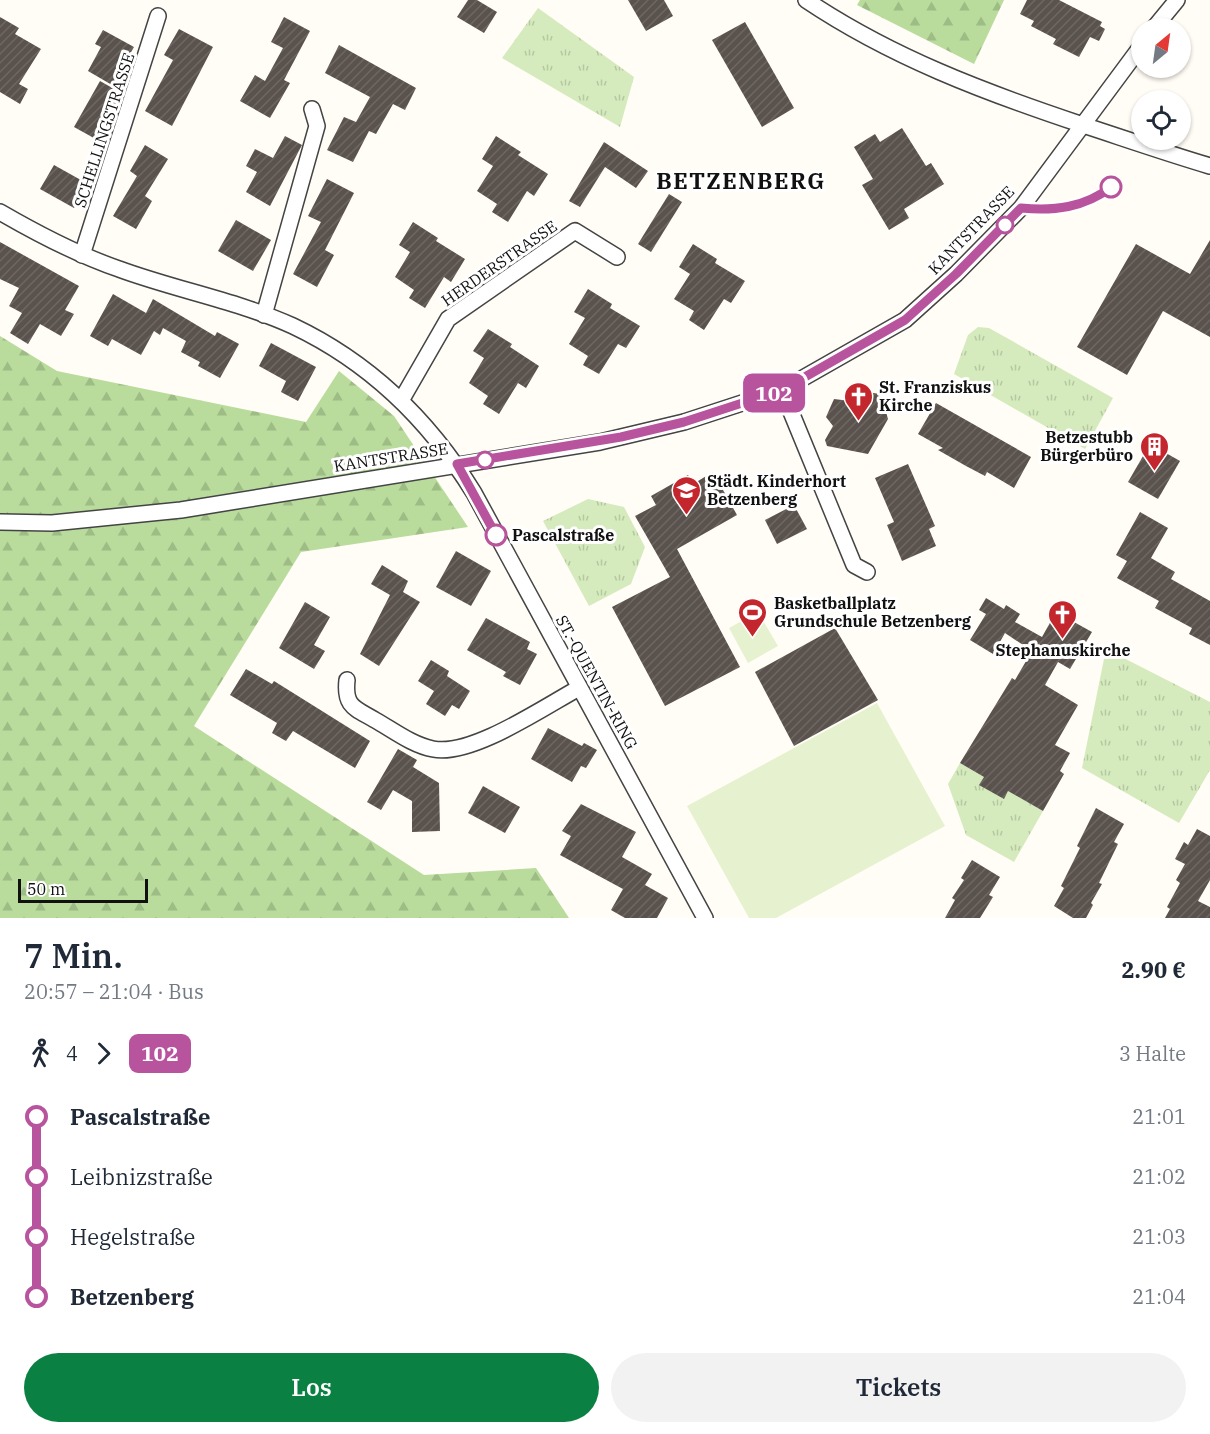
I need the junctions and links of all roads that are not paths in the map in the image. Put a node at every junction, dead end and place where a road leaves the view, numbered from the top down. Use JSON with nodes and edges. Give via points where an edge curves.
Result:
{"nodes":[{"id":1,"x":806,"y":0,"type":"edge"},
{"id":2,"x":1177,"y":0,"type":"edge"},
{"id":3,"x":158,"y":15,"type":"dead end"},
{"id":4,"x":1162,"y":18,"type":"edge"},
{"id":5,"x":1131,"y":59,"type":"edge"},
{"id":6,"x":312,"y":109,"type":"dead end"},
{"id":7,"x":1081,"y":124,"type":"junction"},
{"id":8,"x":1210,"y":166,"type":"edge"},
{"id":9,"x":0,"y":212,"type":"edge"},
{"id":10,"x":82,"y":255,"type":"junction"},
{"id":11,"x":617,"y":257,"type":"dead end"},
{"id":12,"x":264,"y":315,"type":"junction"},
{"id":13,"x":782,"y":390,"type":"junction"},
{"id":14,"x":402,"y":399,"type":"junction"},
{"id":15,"x":457,"y":464,"type":"junction"},
{"id":16,"x":0,"y":522,"type":"edge"},
{"id":17,"x":867,"y":572,"type":"dead end"},
{"id":18,"x":347,"y":681,"type":"dead end"},
{"id":19,"x":579,"y":688,"type":"junction"},
{"id":20,"x":705,"y":918,"type":"edge"}],
"edges":[{"from":1,"to":7,"type":"street","via":[[858,33],[928,68]]},
{"from":2,"to":4,"type":"street"},
{"from":3,"to":10,"type":"street","name":"SCHELLINGSTRASSE"},
{"from":5,"to":7,"type":"street","name":"KANTSTRASSE"},
{"from":6,"to":12,"type":"street","via":[[317,126]]},
{"from":7,"to":8,"type":"street"},
{"from":7,"to":13,"type":"street","name":"KANTSTRASSE","via":[[1021,208],[905,320]]},
{"from":9,"to":10,"type":"street","name":"ST.-QUENTIN-RING"},
{"from":10,"to":12,"type":"street","name":"ST.-QUENTIN-RING"},
{"from":11,"to":14,"type":"street","name":"HERDERSTRASSE","via":[[575,231],[448,319]]},
{"from":12,"to":14,"type":"street","name":"ST.-QUENTIN-RING","via":[[345,355]]},
{"from":13,"to":15,"type":"street","name":"KANTSTRASSE","via":[[684,422],[621,437]]},
{"from":13,"to":17,"type":"street","via":[[854,565]]},
{"from":14,"to":15,"type":"street","name":"ST.-QUENTIN-RING"},
{"from":15,"to":16,"type":"street","name":"KANTSTRASSE","via":[[181,510],[52,523]]},
{"from":15,"to":19,"type":"street","name":"ST.-QUENTIN-RING"},
{"from":18,"to":19,"type":"street","via":[[345,694],[350,706],[415,743],[452,750],[474,745]]},
{"from":19,"to":20,"type":"street","name":"ST.-QUENTIN-RING"}]}
